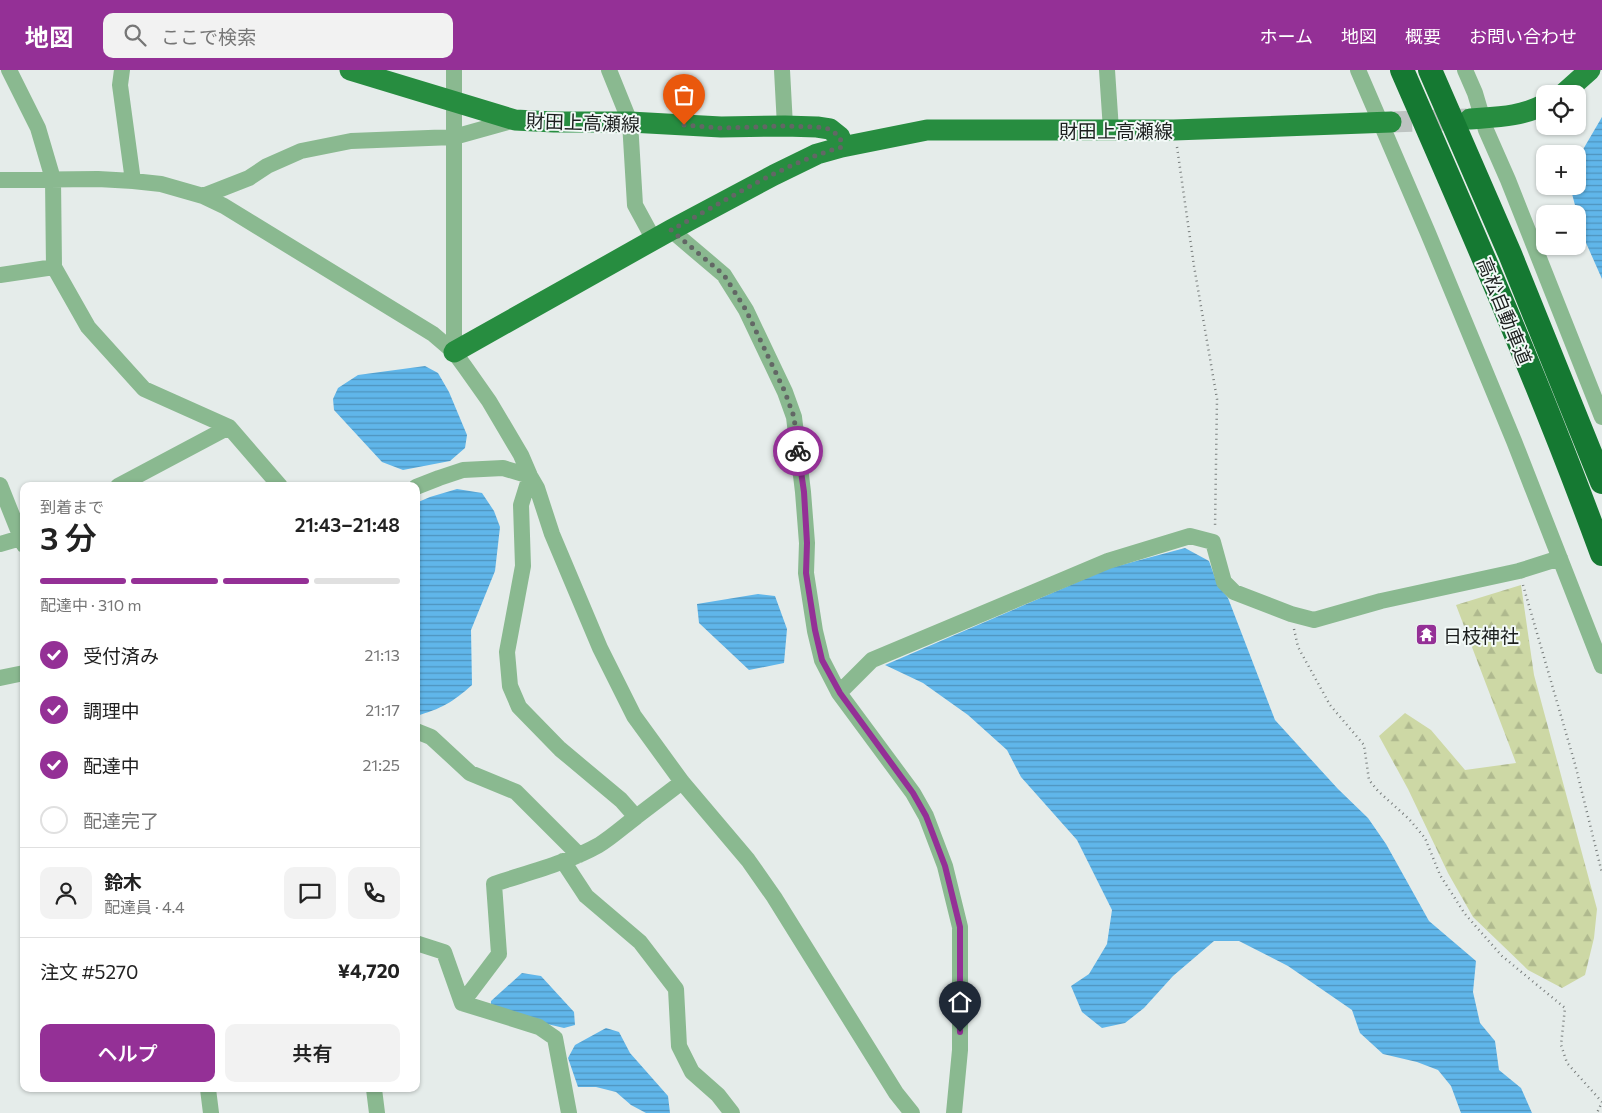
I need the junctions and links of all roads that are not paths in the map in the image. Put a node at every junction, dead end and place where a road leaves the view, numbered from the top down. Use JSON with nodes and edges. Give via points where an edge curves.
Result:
{"nodes":[{"id":1,"x":9,"y":70,"type":"edge"},
{"id":2,"x":122,"y":70,"type":"edge"},
{"id":3,"x":350,"y":70,"type":"edge"},
{"id":4,"x":454,"y":70,"type":"edge"},
{"id":5,"x":610,"y":70,"type":"edge"},
{"id":6,"x":782,"y":70,"type":"edge"},
{"id":7,"x":1107,"y":70,"type":"edge"},
{"id":8,"x":1358,"y":70,"type":"edge"},
{"id":9,"x":1402,"y":70,"type":"edge"},
{"id":10,"x":1430,"y":70,"type":"edge"},
{"id":11,"x":1465,"y":70,"type":"edge"},
{"id":12,"x":1590,"y":70,"type":"edge"},
{"id":13,"x":1573,"y":85,"type":"edge"},
{"id":14,"x":454,"y":102,"type":"junction"},
{"id":15,"x":1536,"y":108,"type":"edge"},
{"id":16,"x":1476,"y":118,"type":"junction"},
{"id":17,"x":515,"y":120,"type":"junction"},
{"id":18,"x":630,"y":122,"type":"junction"},
{"id":19,"x":1385,"y":122,"type":"junction"},
{"id":20,"x":785,"y":126,"type":"junction"},
{"id":21,"x":1111,"y":130,"type":"junction"},
{"id":22,"x":454,"y":137,"type":"junction"},
{"id":23,"x":842,"y":147,"type":"junction"},
{"id":24,"x":53,"y":179,"type":"junction"},
{"id":25,"x":0,"y":180,"type":"edge"},
{"id":26,"x":133,"y":181,"type":"junction"},
{"id":27,"x":203,"y":196,"type":"junction"},
{"id":28,"x":662,"y":235,"type":"junction"},
{"id":29,"x":54,"y":268,"type":"junction"},
{"id":30,"x":0,"y":275,"type":"edge"},
{"id":31,"x":454,"y":352,"type":"junction"},
{"id":32,"x":1602,"y":418,"type":"edge"},
{"id":33,"x":229,"y":427,"type":"junction"},
{"id":34,"x":530,"y":476,"type":"junction"},
{"id":35,"x":126,"y":482,"type":"edge"},
{"id":36,"x":277,"y":482,"type":"edge"},
{"id":37,"x":1602,"y":482,"type":"edge"},
{"id":38,"x":0,"y":485,"type":"edge"},
{"id":39,"x":420,"y":486,"type":"edge"},
{"id":40,"x":20,"y":533,"type":"edge"},
{"id":41,"x":20,"y":541,"type":"edge"},
{"id":42,"x":0,"y":544,"type":"edge"},
{"id":43,"x":1602,"y":554,"type":"edge"},
{"id":44,"x":1560,"y":558,"type":"junction"},
{"id":45,"x":1602,"y":666,"type":"edge"},
{"id":46,"x":20,"y":674,"type":"edge"},
{"id":47,"x":0,"y":678,"type":"edge"},
{"id":48,"x":840,"y":693,"type":"junction"},
{"id":49,"x":420,"y":732,"type":"edge"},
{"id":50,"x":682,"y":782,"type":"junction"},
{"id":51,"x":636,"y":816,"type":"junction"},
{"id":52,"x":579,"y":855,"type":"junction"},
{"id":53,"x":563,"y":861,"type":"junction"},
{"id":54,"x":420,"y":944,"type":"edge"},
{"id":55,"x":462,"y":1003,"type":"junction"},
{"id":56,"x":208,"y":1092,"type":"edge"},
{"id":57,"x":374,"y":1092,"type":"edge"},
{"id":58,"x":212,"y":1113,"type":"edge"},
{"id":59,"x":377,"y":1113,"type":"edge"},
{"id":60,"x":569,"y":1113,"type":"edge"},
{"id":61,"x":732,"y":1113,"type":"edge"},
{"id":62,"x":912,"y":1113,"type":"edge"},
{"id":63,"x":954,"y":1113,"type":"edge"}],
"edges":[{"from":1,"to":24,"type":"street","via":[[38,128]]},
{"from":2,"to":26,"type":"street","via":[[120,85]]},
{"from":3,"to":14,"type":"main road","name":"財田上高瀬線"},
{"from":4,"to":14,"type":"street"},
{"from":5,"to":18,"type":"street"},
{"from":6,"to":20,"type":"street"},
{"from":7,"to":21,"type":"street"},
{"from":8,"to":19,"type":"street"},
{"from":9,"to":43,"type":"highway","name":"高松自動車道","via":[[1490,271]]},
{"from":10,"to":37,"type":"highway","name":"高松自動車道","via":[[1510,254]]},
{"from":11,"to":16,"type":"street","via":[[1475,93]]},
{"from":12,"to":13,"type":"main road"},
{"from":14,"to":17,"type":"main road","name":"財田上高瀬線"},
{"from":14,"to":22,"type":"street"},
{"from":15,"to":16,"type":"main road","via":[[1512,115]]},
{"from":16,"to":32,"type":"street","via":[[1486,130],[1508,180]]},
{"from":17,"to":18,"type":"main road","name":"財田上高瀬線"},
{"from":17,"to":22,"type":"street"},
{"from":18,"to":20,"type":"main road","name":"財田上高瀬線","via":[[721,128]]},
{"from":18,"to":28,"type":"street","via":[[635,205]]},
{"from":19,"to":21,"type":"main road","name":"財田上高瀬線"},
{"from":19,"to":44,"type":"street"},
{"from":20,"to":23,"type":"main road","name":"財田上高瀬線","via":[[830,129],[840,137]]},
{"from":21,"to":23,"type":"main road","name":"財田上高瀬線","via":[[927,130]]},
{"from":22,"to":27,"type":"street","via":[[351,141],[301,150],[249,178]]},
{"from":22,"to":31,"type":"street"},
{"from":23,"to":28,"type":"main road","name":"財田上高瀬線","via":[[817,154],[774,174]]},
{"from":24,"to":25,"type":"street"},
{"from":24,"to":26,"type":"street"},
{"from":24,"to":29,"type":"street"},
{"from":26,"to":27,"type":"street","via":[[161,184]]},
{"from":27,"to":31,"type":"street","via":[[433,334]]},
{"from":28,"to":31,"type":"main road","name":"財田上高瀬線"},
{"from":28,"to":48,"type":"street","via":[[724,275],[746,310],[785,392],[794,417],[804,492],[806,573],[815,630],[822,660]]},
{"from":29,"to":30,"type":"street"},
{"from":29,"to":33,"type":"street","via":[[88,327],[144,389]]},
{"from":31,"to":34,"type":"street","via":[[489,401]]},
{"from":33,"to":35,"type":"street"},
{"from":33,"to":36,"type":"street"},
{"from":34,"to":39,"type":"street","via":[[503,468],[463,470]]},
{"from":34,"to":50,"type":"street","via":[[555,543],[616,683],[634,716]]},
{"from":34,"to":51,"type":"street","via":[[521,505],[523,566],[507,652],[510,686],[519,707],[560,749]]},
{"from":38,"to":40,"type":"street"},
{"from":41,"to":42,"type":"street"},
{"from":44,"to":45,"type":"street"},
{"from":44,"to":48,"type":"street","via":[[1519,571],[1381,601],[1314,620],[1234,592],[1224,582],[1213,542],[1190,536],[1108,561],[872,660]]},
{"from":46,"to":47,"type":"street"},
{"from":48,"to":63,"type":"street","via":[[913,793],[926,816],[945,866],[960,927],[960,1050]]},
{"from":49,"to":52,"type":"street","via":[[431,736],[470,773],[516,792]]},
{"from":50,"to":51,"type":"street"},
{"from":50,"to":62,"type":"street","via":[[748,860],[774,897],[896,1093]]},
{"from":51,"to":52,"type":"street","via":[[601,844]]},
{"from":52,"to":53,"type":"street"},
{"from":53,"to":55,"type":"street","via":[[494,884],[499,954]]},
{"from":53,"to":61,"type":"street","via":[[586,896],[640,942],[676,988],[679,1046],[692,1072]]},
{"from":54,"to":55,"type":"street","via":[[444,952]]},
{"from":55,"to":60,"type":"street","via":[[539,1027],[555,1038]]},
{"from":56,"to":58,"type":"street"},
{"from":57,"to":59,"type":"street"}]}
